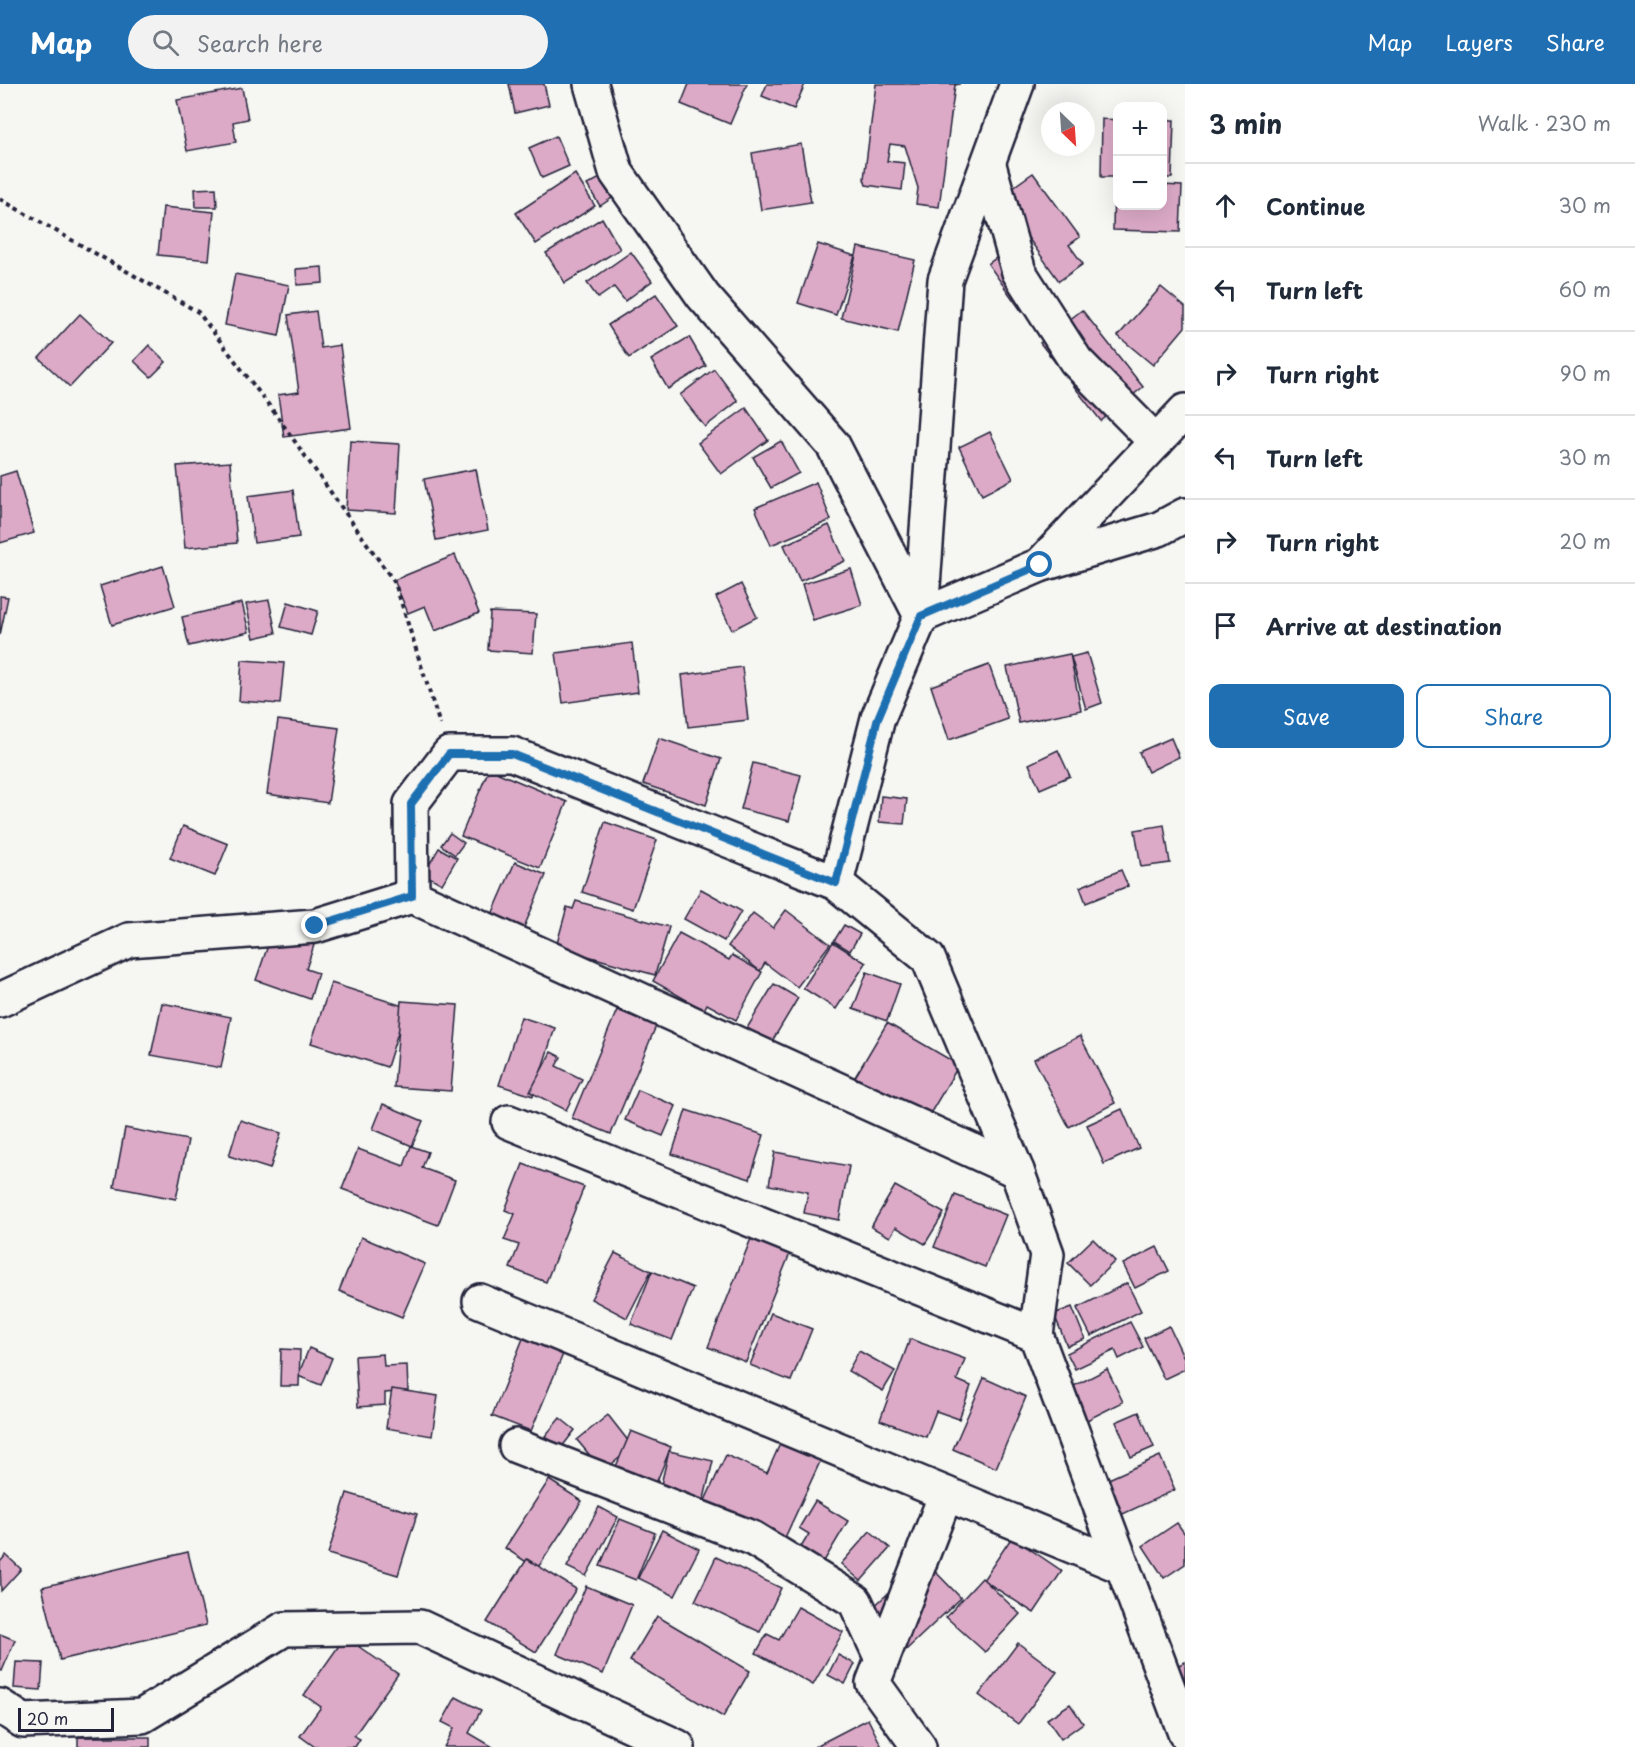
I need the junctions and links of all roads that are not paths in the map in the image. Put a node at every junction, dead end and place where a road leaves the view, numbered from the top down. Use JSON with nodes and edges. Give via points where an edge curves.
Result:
{"nodes":[{"id":1,"x":591,"y":84,"type":"edge"},
{"id":2,"x":1017,"y":84,"type":"edge"},
{"id":3,"x":989,"y":165,"type":"junction"},
{"id":4,"x":1185,"y":411,"type":"edge"},
{"id":5,"x":1156,"y":442,"type":"junction"},
{"id":6,"x":1185,"y":515,"type":"edge"},
{"id":7,"x":1040,"y":565,"type":"junction"},
{"id":8,"x":921,"y":616,"type":"junction"},
{"id":9,"x":836,"y":883,"type":"junction"},
{"id":10,"x":412,"y":896,"type":"junction"},
{"id":11,"x":0,"y":1000,"type":"edge"},
{"id":12,"x":509,"y":1122,"type":"dead end"},
{"id":13,"x":1017,"y":1171,"type":"junction"},
{"id":14,"x":480,"y":1300,"type":"dead end"},
{"id":15,"x":1036,"y":1335,"type":"junction"},
{"id":16,"x":516,"y":1446,"type":"dead end"},
{"id":17,"x":946,"y":1494,"type":"junction"},
{"id":18,"x":1123,"y":1567,"type":"junction"},
{"id":19,"x":882,"y":1659,"type":"junction"},
{"id":20,"x":0,"y":1706,"type":"edge"},
{"id":21,"x":1185,"y":1733,"type":"edge"},
{"id":22,"x":678,"y":1747,"type":"edge"},
{"id":23,"x":920,"y":1747,"type":"edge"}],
"edges":[{"from":1,"to":8,"type":"street","via":[[616,172],[703,296],[833,445]]},
{"from":2,"to":3,"type":"street"},
{"from":3,"to":5,"type":"street","via":[[1019,272],[1076,361]]},
{"from":3,"to":8,"type":"street","via":[[945,280]]},
{"from":4,"to":5,"type":"street"},
{"from":5,"to":7,"type":"street"},
{"from":6,"to":7,"type":"street","via":[[1158,529]]},
{"from":7,"to":8,"type":"street"},
{"from":8,"to":9,"type":"street","via":[[878,718]]},
{"from":9,"to":10,"type":"street","via":[[512,754],[449,754],[411,804]]},
{"from":9,"to":13,"type":"street","via":[[928,958]]},
{"from":10,"to":11,"type":"street","via":[[315,926],[129,940]]},
{"from":10,"to":13,"type":"street"},
{"from":12,"to":15,"type":"street"},
{"from":13,"to":15,"type":"street","via":[[1047,1254]]},
{"from":14,"to":17,"type":"street"},
{"from":15,"to":18,"type":"street"},
{"from":16,"to":19,"type":"street","via":[[752,1538],[855,1601]]},
{"from":17,"to":18,"type":"street"},
{"from":17,"to":19,"type":"street"},
{"from":18,"to":21,"type":"street"},
{"from":19,"to":23,"type":"street","via":[[873,1683]]},
{"from":20,"to":22,"type":"street","via":[[23,1721],[142,1716],[284,1629],[420,1627]]}]}
